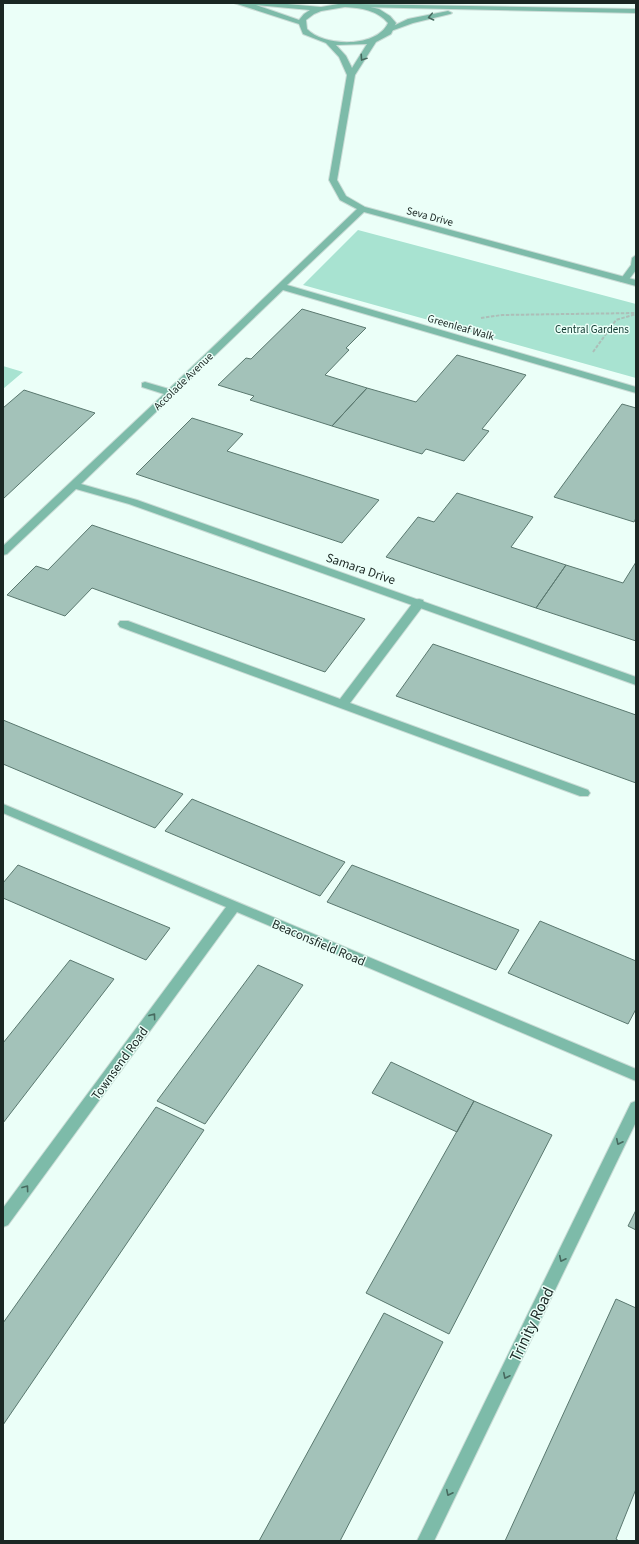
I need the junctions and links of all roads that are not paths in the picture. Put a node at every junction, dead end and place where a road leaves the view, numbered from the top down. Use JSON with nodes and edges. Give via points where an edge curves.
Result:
{"nodes":[{"id":1,"x":238,"y":3,"type":"edge"},
{"id":2,"x":252,"y":3,"type":"edge"},
{"id":3,"x":358,"y":6,"type":"junction"},
{"id":4,"x":321,"y":9,"type":"junction"},
{"id":5,"x":469,"y":9,"type":"junction"},
{"id":6,"x":636,"y":11,"type":"edge"},
{"id":7,"x":302,"y":23,"type":"junction"},
{"id":8,"x":391,"y":29,"type":"junction"},
{"id":9,"x":374,"y":40,"type":"junction"},
{"id":10,"x":330,"y":43,"type":"junction"},
{"id":11,"x":351,"y":75,"type":"junction"},
{"id":12,"x":362,"y":209,"type":"junction"},
{"id":13,"x":636,"y":258,"type":"edge"},
{"id":14,"x":624,"y":280,"type":"junction"},
{"id":15,"x":636,"y":283,"type":"edge"},
{"id":16,"x":280,"y":286,"type":"junction"},
{"id":17,"x":145,"y":385,"type":"dead end"},
{"id":18,"x":636,"y":390,"type":"edge"},
{"id":19,"x":171,"y":393,"type":"junction"},
{"id":20,"x":74,"y":485,"type":"junction"},
{"id":21,"x":3,"y":552,"type":"edge"},
{"id":22,"x":419,"y":604,"type":"junction"},
{"id":23,"x":124,"y":624,"type":"dead end"},
{"id":24,"x":636,"y":681,"type":"edge"},
{"id":25,"x":342,"y":705,"type":"junction"},
{"id":26,"x":584,"y":793,"type":"dead end"},
{"id":27,"x":3,"y":808,"type":"edge"},
{"id":28,"x":234,"y":906,"type":"junction"},
{"id":29,"x":636,"y":1075,"type":"edge"},
{"id":30,"x":636,"y":1107,"type":"edge"},
{"id":31,"x":3,"y":1220,"type":"edge"},
{"id":32,"x":426,"y":1541,"type":"edge"}],
"edges":[{"from":1,"to":7,"type":"street"},
{"from":2,"to":4,"type":"street"},
{"from":3,"to":4,"type":"street","via":[[345,5]]},
{"from":3,"to":5,"type":"street"},
{"from":3,"to":8,"type":"street","via":[[370,8],[387,16],[392,23]]},
{"from":4,"to":7,"type":"street","via":[[304,18]]},
{"from":5,"to":6,"type":"street"},
{"from":5,"to":8,"type":"street","one_way":true,"via":[[421,19]]},
{"from":7,"to":10,"type":"street","via":[[308,34]]},
{"from":8,"to":9,"type":"street"},
{"from":9,"to":10,"type":"street","via":[[361,43]]},
{"from":9,"to":11,"type":"street","name":"Seva Drive","one_way":true},
{"from":10,"to":11,"type":"street","via":[[342,56]]},
{"from":11,"to":12,"type":"street","name":"Seva Drive","via":[[333,180],[343,198]]},
{"from":12,"to":14,"type":"street","name":"Seva Drive"},
{"from":12,"to":16,"type":"street","name":"Accolade Avenue"},
{"from":13,"to":14,"type":"street","via":[[635,266]]},
{"from":14,"to":15,"type":"street","name":"Seva Drive"},
{"from":16,"to":18,"type":"street","name":"Greenleaf Walk"},
{"from":16,"to":19,"type":"street","name":"Accolade Avenue"},
{"from":17,"to":19,"type":"street"},
{"from":19,"to":20,"type":"street","name":"Accolade Avenue"},
{"from":20,"to":21,"type":"street","name":"Accolade Avenue"},
{"from":20,"to":22,"type":"street","name":"Samara Drive","via":[[133,502]]},
{"from":22,"to":24,"type":"street","name":"Samara Drive"},
{"from":22,"to":25,"type":"street"},
{"from":23,"to":25,"type":"street"},
{"from":25,"to":26,"type":"street"},
{"from":27,"to":28,"type":"street","name":"Beaconsfield Road"},
{"from":28,"to":29,"type":"street","name":"Beaconsfield Road"},
{"from":31,"to":28,"type":"street","name":"Townsend Road","one_way":true},
{"from":30,"to":32,"type":"street","name":"Trinity Road","one_way":true}]}
